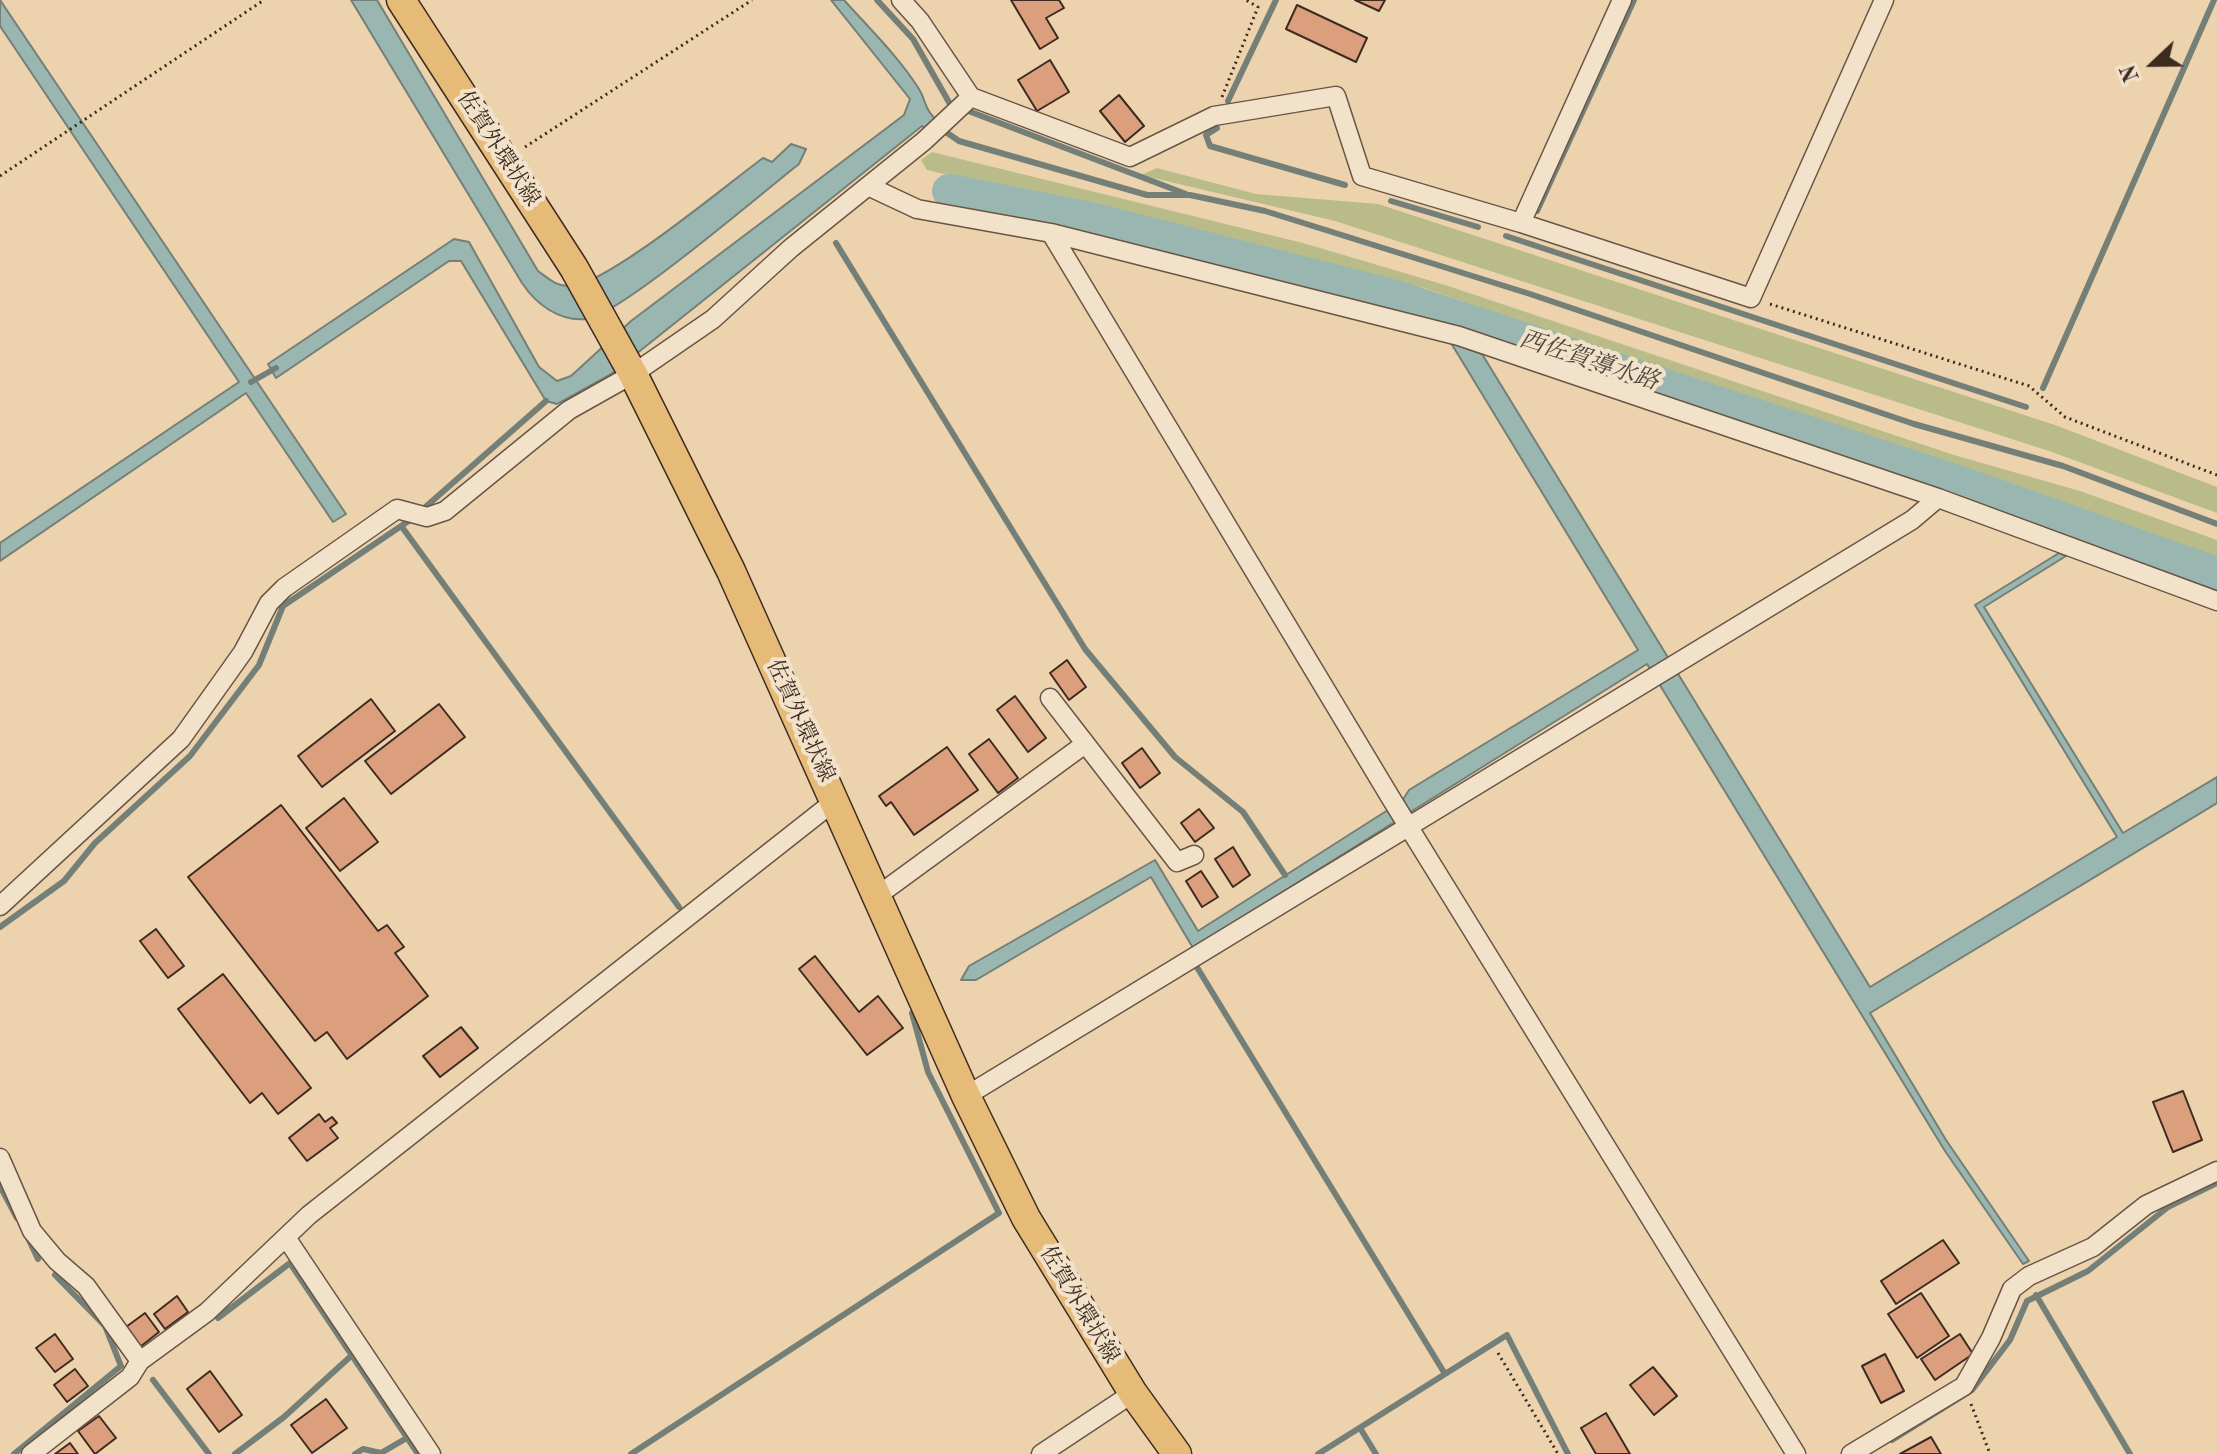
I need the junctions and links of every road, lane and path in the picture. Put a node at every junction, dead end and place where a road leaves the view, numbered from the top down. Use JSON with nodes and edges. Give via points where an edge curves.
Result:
{"nodes":[{"id":1,"x":264,"y":0,"type":"edge"},
{"id":2,"x":401,"y":0,"type":"edge"},
{"id":3,"x":752,"y":0,"type":"edge"},
{"id":4,"x":901,"y":0,"type":"edge"},
{"id":5,"x":1246,"y":0,"type":"edge"},
{"id":6,"x":1622,"y":0,"type":"edge"},
{"id":7,"x":1884,"y":0,"type":"edge"},
{"id":8,"x":971,"y":97,"type":"junction"},
{"id":9,"x":1214,"y":116,"type":"junction"},
{"id":10,"x":505,"y":159,"type":"junction"},
{"id":11,"x":0,"y":176,"type":"edge"},
{"id":12,"x":868,"y":186,"type":"junction"},
{"id":13,"x":1521,"y":223,"type":"junction"},
{"id":14,"x":1051,"y":233,"type":"junction"},
{"id":15,"x":1751,"y":298,"type":"junction"},
{"id":16,"x":633,"y":374,"type":"junction"},
{"id":17,"x":2217,"y":475,"type":"edge"},
{"id":18,"x":1938,"y":498,"type":"junction"},
{"id":19,"x":2217,"y":601,"type":"edge"},
{"id":20,"x":1050,"y":698,"type":"dead end"},
{"id":21,"x":1085,"y":744,"type":"junction"},
{"id":22,"x":836,"y":800,"type":"junction"},
{"id":23,"x":1408,"y":826,"type":"junction"},
{"id":24,"x":1194,"y":855,"type":"dead end"},
{"id":25,"x":877,"y":896,"type":"junction"},
{"id":26,"x":0,"y":906,"type":"edge"},
{"id":27,"x":966,"y":1096,"type":"junction"},
{"id":28,"x":0,"y":1158,"type":"edge"},
{"id":29,"x":2217,"y":1171,"type":"edge"},
{"id":30,"x":287,"y":1239,"type":"junction"},
{"id":31,"x":1498,"y":1353,"type":"dead end"},
{"id":32,"x":140,"y":1361,"type":"junction"},
{"id":33,"x":1133,"y":1393,"type":"junction"},
{"id":34,"x":1971,"y":1404,"type":"dead end"},
{"id":35,"x":31,"y":1454,"type":"edge"},
{"id":36,"x":431,"y":1454,"type":"edge"},
{"id":37,"x":1041,"y":1454,"type":"edge"},
{"id":38,"x":1177,"y":1454,"type":"edge"},
{"id":39,"x":1558,"y":1454,"type":"edge"},
{"id":40,"x":1796,"y":1454,"type":"edge"},
{"id":41,"x":1851,"y":1454,"type":"edge"},
{"id":42,"x":1990,"y":1454,"type":"edge"}],
"edges":[{"from":1,"to":11,"type":"path"},
{"from":2,"to":10,"type":"main road","name":"佐賀外環状線"},
{"from":3,"to":10,"type":"path"},
{"from":4,"to":8,"type":"street"},
{"from":5,"to":9,"type":"path","via":[[1258,7]]},
{"from":6,"to":13,"type":"street"},
{"from":7,"to":15,"type":"street"},
{"from":8,"to":9,"type":"street","via":[[1130,157]]},
{"from":8,"to":12,"type":"street"},
{"from":9,"to":13,"type":"street","via":[[1336,96],[1362,176]]},
{"from":10,"to":16,"type":"main road","name":"佐賀外環状線"},
{"from":12,"to":14,"type":"street","via":[[917,209]]},
{"from":12,"to":16,"type":"street","via":[[713,319]]},
{"from":13,"to":15,"type":"street"},
{"from":14,"to":18,"type":"street","via":[[1459,336]]},
{"from":14,"to":23,"type":"street"},
{"from":15,"to":17,"type":"path","via":[[2029,386],[2065,417]]},
{"from":16,"to":22,"type":"main road","name":"佐賀外環状線"},
{"from":16,"to":26,"type":"street","via":[[569,410],[445,511],[427,517],[397,509],[284,588],[181,739]]},
{"from":18,"to":19,"type":"street"},
{"from":18,"to":23,"type":"street","via":[[1912,520]]},
{"from":20,"to":21,"type":"street"},
{"from":21,"to":24,"type":"street","via":[[1177,862]]},
{"from":21,"to":25,"type":"street"},
{"from":22,"to":25,"type":"main road","name":"佐賀外環状線"},
{"from":22,"to":30,"type":"street","via":[[322,1205]]},
{"from":23,"to":27,"type":"street"},
{"from":23,"to":40,"type":"street"},
{"from":25,"to":27,"type":"main road","name":"佐賀外環状線"},
{"from":27,"to":33,"type":"main road","name":"佐賀外環状線","via":[[1026,1218]]},
{"from":28,"to":32,"type":"street","via":[[32,1231],[86,1286]]},
{"from":29,"to":41,"type":"street","via":[[2146,1205],[2093,1247],[2012,1289],[1964,1386]]},
{"from":30,"to":32,"type":"street","via":[[207,1312]]},
{"from":30,"to":36,"type":"street"},
{"from":31,"to":39,"type":"path"},
{"from":32,"to":35,"type":"street","via":[[130,1377]]},
{"from":33,"to":37,"type":"street"},
{"from":33,"to":38,"type":"main road","name":"佐賀外環状線"},
{"from":34,"to":42,"type":"path"}]}
